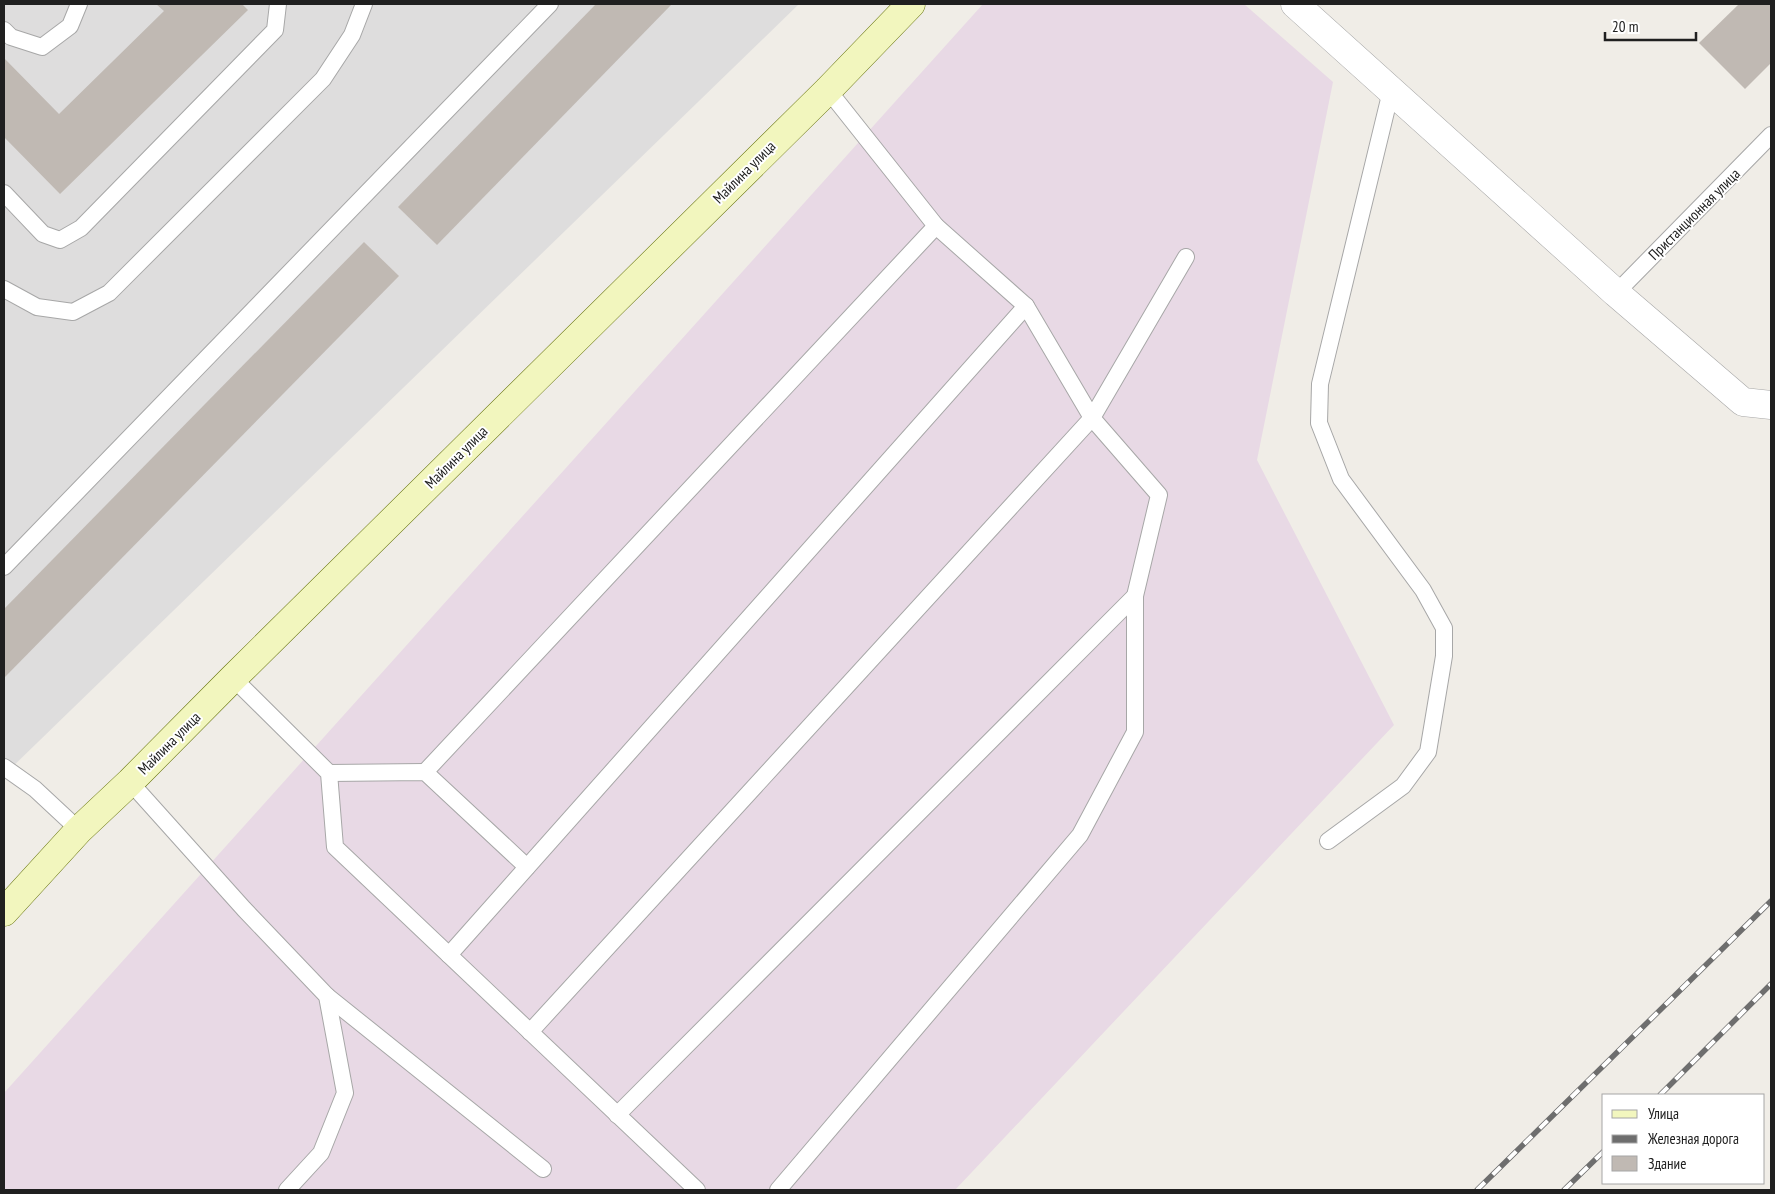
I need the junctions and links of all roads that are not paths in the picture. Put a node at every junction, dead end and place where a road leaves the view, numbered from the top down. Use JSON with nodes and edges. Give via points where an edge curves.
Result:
{"nodes":[{"id":1,"x":79,"y":4,"type":"edge"},
{"id":2,"x":278,"y":4,"type":"edge"},
{"id":3,"x":364,"y":4,"type":"edge"},
{"id":4,"x":550,"y":4,"type":"edge"},
{"id":5,"x":911,"y":4,"type":"edge"},
{"id":6,"x":1295,"y":4,"type":"edge"},
{"id":7,"x":4,"y":30,"type":"edge"},
{"id":8,"x":828,"y":90,"type":"junction"},
{"id":9,"x":1391,"y":91,"type":"junction"},
{"id":10,"x":1771,"y":135,"type":"edge"},
{"id":11,"x":4,"y":193,"type":"edge"},
{"id":12,"x":936,"y":226,"type":"junction"},
{"id":13,"x":1186,"y":257,"type":"dead end"},
{"id":14,"x":4,"y":289,"type":"edge"},
{"id":15,"x":1616,"y":293,"type":"junction"},
{"id":16,"x":1026,"y":306,"type":"junction"},
{"id":17,"x":1771,"y":405,"type":"edge"},
{"id":18,"x":1092,"y":418,"type":"junction"},
{"id":19,"x":4,"y":567,"type":"edge"},
{"id":20,"x":1135,"y":596,"type":"junction"},
{"id":21,"x":233,"y":678,"type":"junction"},
{"id":22,"x":4,"y":767,"type":"edge"},
{"id":23,"x":425,"y":772,"type":"junction"},
{"id":24,"x":330,"y":773,"type":"junction"},
{"id":25,"x":130,"y":782,"type":"junction"},
{"id":26,"x":79,"y":830,"type":"junction"},
{"id":27,"x":1328,"y":841,"type":"dead end"},
{"id":28,"x":527,"y":867,"type":"junction"},
{"id":29,"x":4,"y":912,"type":"edge"},
{"id":30,"x":449,"y":955,"type":"junction"},
{"id":31,"x":327,"y":996,"type":"junction"},
{"id":32,"x":530,"y":1032,"type":"junction"},
{"id":33,"x":617,"y":1114,"type":"junction"},
{"id":34,"x":543,"y":1169,"type":"dead end"},
{"id":35,"x":287,"y":1190,"type":"edge"},
{"id":36,"x":697,"y":1190,"type":"edge"},
{"id":37,"x":778,"y":1190,"type":"edge"}],
"edges":[{"from":1,"to":7,"type":"lane","via":[[70,26],[42,47],[10,37]]},
{"from":2,"to":11,"type":"lane","via":[[275,30],[81,228],[60,240],[43,234]]},
{"from":3,"to":14,"type":"lane","via":[[352,35],[323,79],[109,293],[73,312],[37,307]]},
{"from":4,"to":19,"type":"lane"},
{"from":5,"to":8,"type":"main road","name":"Майлина улица"},
{"from":6,"to":9,"type":"street"},
{"from":8,"to":12,"type":"lane"},
{"from":8,"to":21,"type":"main road","name":"Майлина улица"},
{"from":9,"to":15,"type":"street"},
{"from":9,"to":27,"type":"lane","via":[[1320,384],[1319,423],[1342,479],[1423,590],[1444,628],[1444,656],[1428,752],[1403,786]]},
{"from":10,"to":15,"type":"lane","name":"Пристанционная улица"},
{"from":12,"to":16,"type":"lane"},
{"from":12,"to":23,"type":"lane"},
{"from":13,"to":18,"type":"lane"},
{"from":15,"to":17,"type":"street","via":[[1742,402]]},
{"from":16,"to":18,"type":"lane"},
{"from":16,"to":28,"type":"lane"},
{"from":18,"to":20,"type":"lane","via":[[1159,496]]},
{"from":18,"to":32,"type":"lane"},
{"from":20,"to":33,"type":"lane"},
{"from":20,"to":37,"type":"lane","via":[[1135,732],[1080,836]]},
{"from":21,"to":24,"type":"lane"},
{"from":21,"to":25,"type":"main road","name":"Майлина улица"},
{"from":22,"to":26,"type":"lane","via":[[35,789]]},
{"from":23,"to":24,"type":"lane"},
{"from":23,"to":28,"type":"lane"},
{"from":24,"to":30,"type":"lane","via":[[335,847]]},
{"from":25,"to":26,"type":"main road","name":"Майлина улица"},
{"from":25,"to":31,"type":"lane"},
{"from":26,"to":29,"type":"main road","name":"Майлина улица"},
{"from":28,"to":30,"type":"lane"},
{"from":30,"to":32,"type":"lane"},
{"from":31,"to":34,"type":"lane"},
{"from":31,"to":35,"type":"lane","via":[[344,1093],[321,1153]]},
{"from":32,"to":33,"type":"lane"},
{"from":33,"to":36,"type":"lane"}]}
